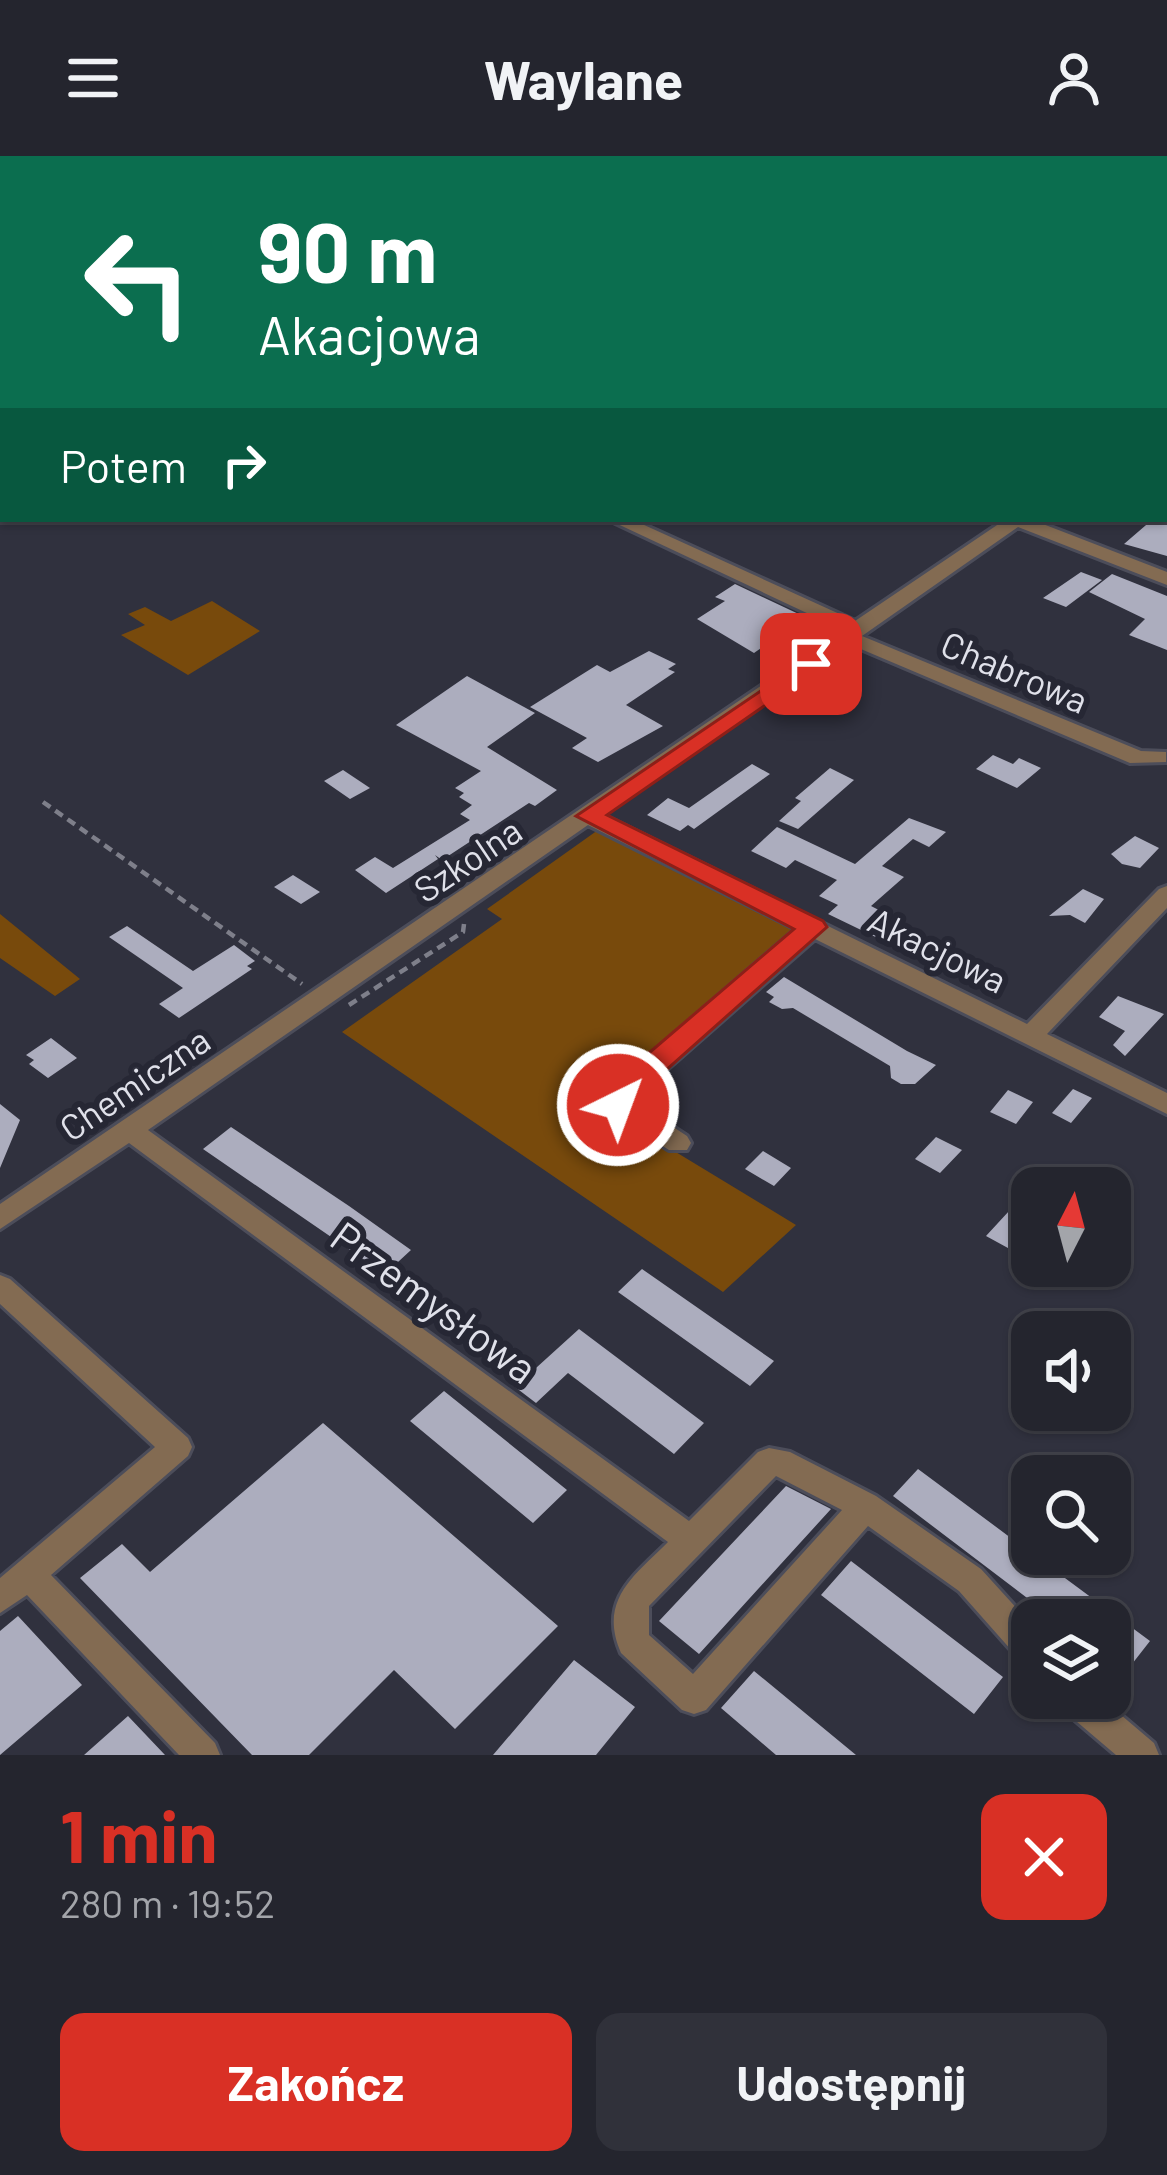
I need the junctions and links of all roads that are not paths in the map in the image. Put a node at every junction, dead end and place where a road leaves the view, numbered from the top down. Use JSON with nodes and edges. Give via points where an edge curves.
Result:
{"nodes":[{"id":1,"x":622,"y":522,"type":"edge"},
{"id":2,"x":1014,"y":522,"type":"edge"},
{"id":3,"x":1022,"y":522,"type":"edge"},
{"id":4,"x":1167,"y":579,"type":"edge"},
{"id":5,"x":853,"y":634,"type":"junction"},
{"id":6,"x":1158,"y":757,"type":"dead end"},
{"id":7,"x":588,"y":816,"type":"junction"},
{"id":8,"x":1167,"y":894,"type":"edge"},
{"id":9,"x":813,"y":927,"type":"junction"},
{"id":10,"x":315,"y":1002,"type":"joint"},
{"id":11,"x":1031,"y":1035,"type":"junction"},
{"id":12,"x":1167,"y":1104,"type":"edge"},
{"id":13,"x":130,"y":1130,"type":"junction"},
{"id":14,"x":678,"y":1143,"type":"dead end"},
{"id":15,"x":0,"y":1218,"type":"edge"},
{"id":16,"x":0,"y":1287,"type":"edge"},
{"id":17,"x":865,"y":1506,"type":"junction"},
{"id":18,"x":691,"y":1541,"type":"junction"},
{"id":19,"x":28,"y":1574,"type":"junction"},
{"id":20,"x":0,"y":1598,"type":"edge"},
{"id":21,"x":1011,"y":1626,"type":"edge"},
{"id":22,"x":1100,"y":1719,"type":"edge"},
{"id":23,"x":203,"y":1755,"type":"edge"},
{"id":24,"x":1142,"y":1755,"type":"edge"}],
"edges":[{"from":1,"to":5,"type":"street","name":"Chabrowa"},
{"from":2,"to":5,"type":"street","name":"Szkolna"},
{"from":3,"to":4,"type":"street"},
{"from":5,"to":6,"type":"street","name":"Chabrowa","via":[[1138,758]]},
{"from":5,"to":7,"type":"street","name":"Szkolna"},
{"from":7,"to":9,"type":"street","name":"Akacjowa"},
{"from":7,"to":10,"type":"street","name":"Szkolna"},
{"from":8,"to":11,"type":"street","name":"Akacjowa"},
{"from":9,"to":11,"type":"street","name":"Akacjowa"},
{"from":9,"to":14,"type":"street","name":"Akacjowa","via":[[619,1096],[626,1112]]},
{"from":10,"to":13,"type":"street","name":"Chemiczna"},
{"from":11,"to":12,"type":"street","name":"Akacjowa"},
{"from":13,"to":15,"type":"street","name":"Chemiczna"},
{"from":13,"to":18,"type":"street","name":"Przemysłowa"},
{"from":16,"to":19,"type":"street","via":[[177,1448]]},
{"from":17,"to":18,"type":"street","via":[[769,1462]]},
{"from":17,"to":18,"type":"street","via":[[694,1697],[633,1642],[632,1620],[632,1600]]},
{"from":17,"to":21,"type":"street","via":[[970,1580]]},
{"from":19,"to":20,"type":"street"},
{"from":19,"to":23,"type":"street"},
{"from":22,"to":24,"type":"street"}]}
